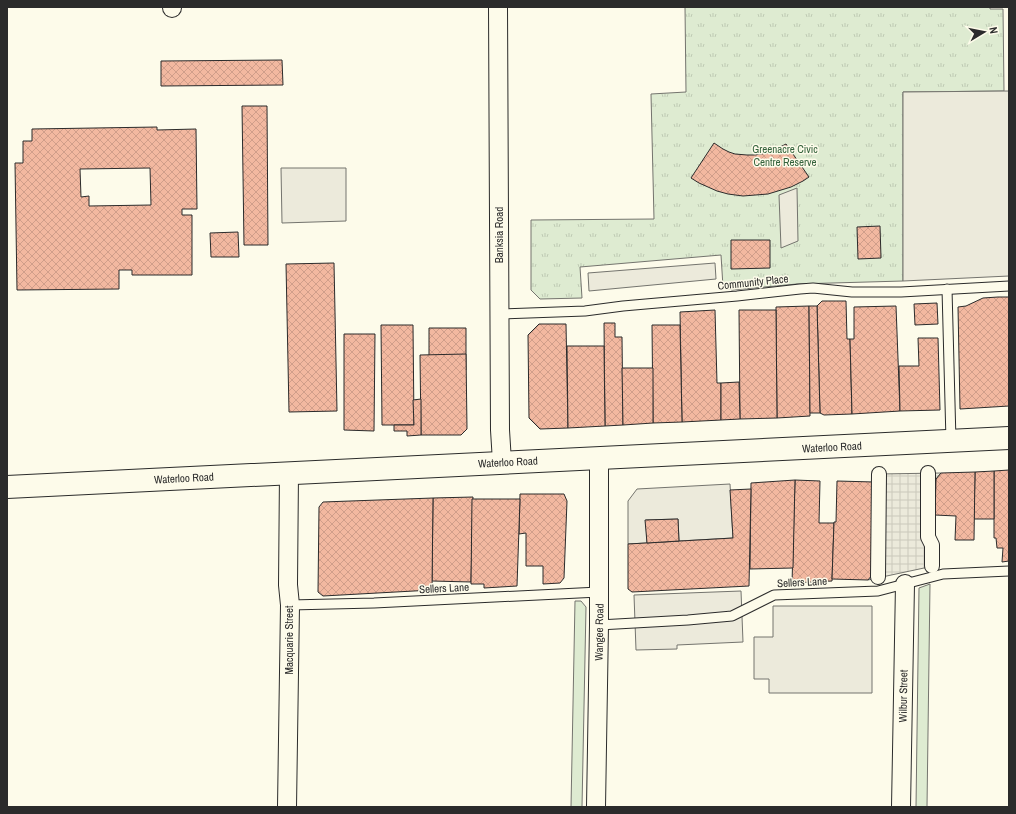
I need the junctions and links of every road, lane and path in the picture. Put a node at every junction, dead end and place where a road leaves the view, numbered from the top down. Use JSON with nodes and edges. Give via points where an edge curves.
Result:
{"nodes":[{"id":1,"x":498,"y":7,"type":"edge"},
{"id":2,"x":1009,"y":286,"type":"edge"},
{"id":3,"x":947,"y":290,"type":"junction"},
{"id":4,"x":500,"y":314,"type":"junction"},
{"id":5,"x":1009,"y":438,"type":"edge"},
{"id":6,"x":951,"y":441,"type":"junction"},
{"id":7,"x":599,"y":458,"type":"junction"},
{"id":8,"x":502,"y":462,"type":"junction"},
{"id":9,"x":289,"y":473,"type":"junction"},
{"id":10,"x":928,"y":473,"type":"dead end"},
{"id":11,"x":879,"y":474,"type":"dead end"},
{"id":12,"x":7,"y":487,"type":"edge"},
{"id":13,"x":932,"y":566,"type":"dead end"},
{"id":14,"x":1009,"y":571,"type":"edge"},
{"id":15,"x":878,"y":577,"type":"dead end"},
{"id":16,"x":905,"y":584,"type":"junction"},
{"id":17,"x":599,"y":592,"type":"junction"},
{"id":18,"x":290,"y":605,"type":"junction"},
{"id":19,"x":599,"y":625,"type":"junction"},
{"id":20,"x":287,"y":807,"type":"edge"},
{"id":21,"x":596,"y":807,"type":"edge"},
{"id":22,"x":901,"y":807,"type":"edge"}],
"edges":[{"from":1,"to":4,"type":"street","name":"Banksia Road"},
{"from":2,"to":3,"type":"lane","name":"Community Place"},
{"from":3,"to":4,"type":"lane","name":"Community Place","via":[[852,292],[813,288],[585,311]]},
{"from":3,"to":6,"type":"lane"},
{"from":4,"to":8,"type":"street","name":"Banksia Road"},
{"from":5,"to":6,"type":"main road","name":"Waterloo Road"},
{"from":6,"to":7,"type":"main road","name":"Waterloo Road"},
{"from":7,"to":8,"type":"main road","name":"Waterloo Road"},
{"from":7,"to":17,"type":"street","name":"Wangee Road"},
{"from":8,"to":9,"type":"main road","name":"Waterloo Road"},
{"from":9,"to":12,"type":"main road","name":"Waterloo Road"},
{"from":9,"to":18,"type":"street","name":"Macquarie Street"},
{"from":10,"to":13,"type":"street","via":[[928,537],[932,544]]},
{"from":11,"to":15,"type":"street"},
{"from":14,"to":16,"type":"lane","name":"Sellers Lane","via":[[943,574]]},
{"from":16,"to":19,"type":"lane","name":"Sellers Lane","via":[[878,591],[774,595],[732,616]]},
{"from":16,"to":22,"type":"street","name":"Wilbur Street"},
{"from":17,"to":18,"type":"lane","name":"Sellers Lane"},
{"from":17,"to":19,"type":"street","name":"Wangee Road"},
{"from":18,"to":20,"type":"street","name":"Macquarie Street"},
{"from":19,"to":21,"type":"street","name":"Wangee Road"}]}
